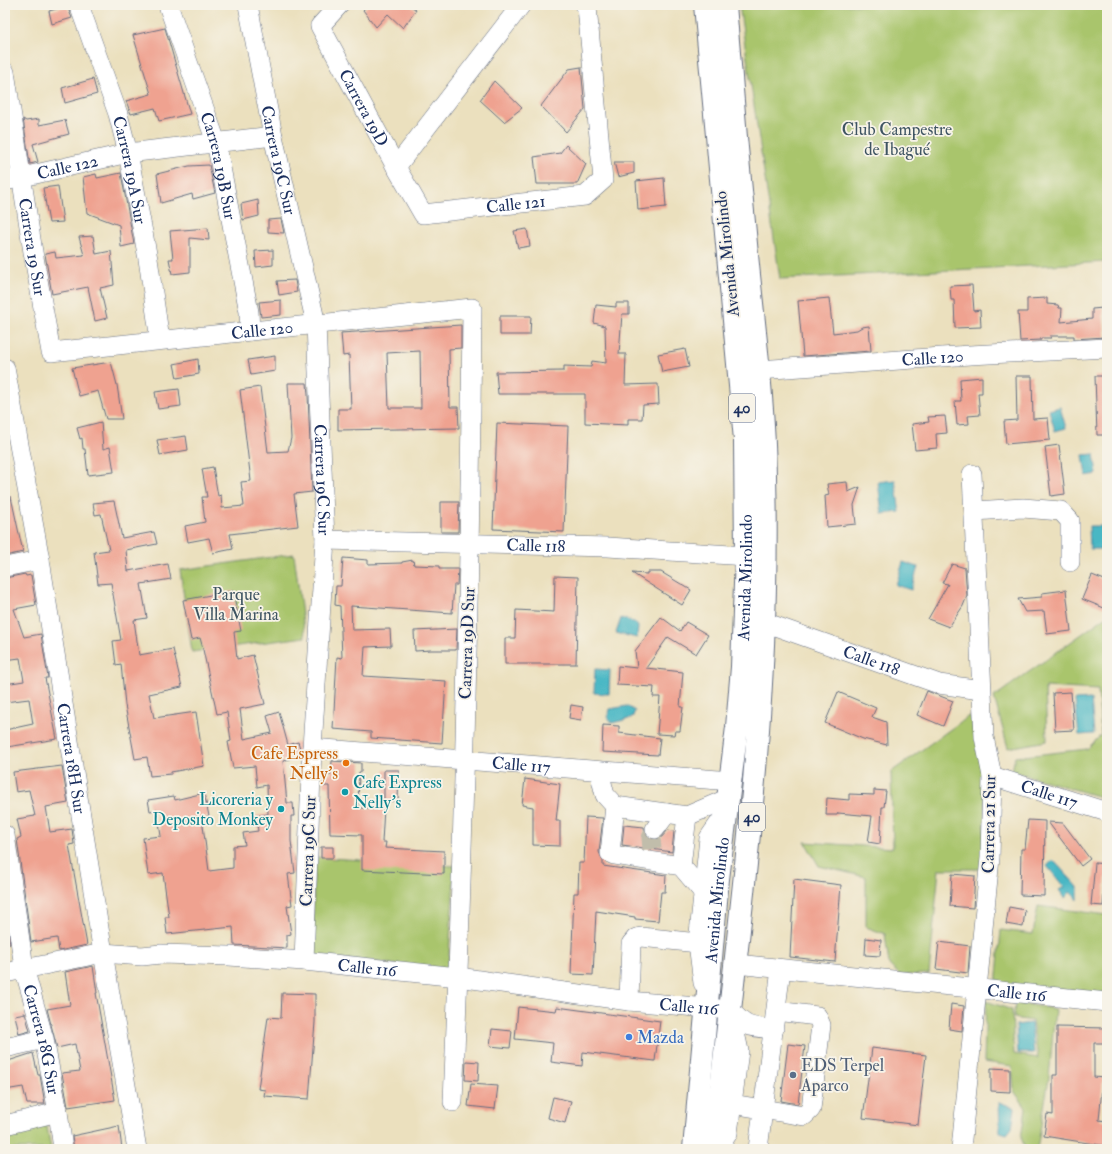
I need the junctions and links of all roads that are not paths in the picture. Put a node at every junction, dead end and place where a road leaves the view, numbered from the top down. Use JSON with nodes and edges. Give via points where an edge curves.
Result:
{"nodes":[{"id":1,"x":79,"y":5,"type":"edge"},
{"id":2,"x":168,"y":5,"type":"edge"},
{"id":3,"x":248,"y":5,"type":"edge"},
{"id":4,"x":339,"y":5,"type":"edge"},
{"id":5,"x":521,"y":5,"type":"edge"},
{"id":6,"x":585,"y":5,"type":"edge"},
{"id":7,"x":705,"y":5,"type":"edge"},
{"id":8,"x":725,"y":5,"type":"edge"},
{"id":9,"x":5,"y":72,"type":"edge"},
{"id":10,"x":273,"y":136,"type":"junction"},
{"id":11,"x":216,"y":142,"type":"junction"},
{"id":12,"x":128,"y":153,"type":"junction"},
{"id":13,"x":396,"y":167,"type":"junction"},
{"id":14,"x":13,"y":179,"type":"edge"},
{"id":15,"x":423,"y":214,"type":"joint"},
{"id":16,"x":472,"y":308,"type":"joint"},
{"id":17,"x":316,"y":324,"type":"junction"},
{"id":18,"x":250,"y":331,"type":"junction"},
{"id":19,"x":160,"y":340,"type":"junction"},
{"id":20,"x":1107,"y":348,"type":"edge"},
{"id":21,"x":51,"y":352,"type":"joint"},
{"id":22,"x":5,"y":368,"type":"edge"},
{"id":23,"x":759,"y":370,"type":"junction"},
{"id":24,"x":972,"y":474,"type":"dead end"},
{"id":25,"x":974,"y":511,"type":"junction"},
{"id":26,"x":325,"y":540,"type":"junction"},
{"id":27,"x":470,"y":544,"type":"junction"},
{"id":28,"x":746,"y":556,"type":"junction"},
{"id":29,"x":40,"y":560,"type":"junction"},
{"id":30,"x":1070,"y":562,"type":"dead end"},
{"id":31,"x":5,"y":567,"type":"edge"},
{"id":32,"x":764,"y":622,"type":"junction"},
{"id":33,"x":981,"y":690,"type":"junction"},
{"id":34,"x":312,"y":748,"type":"junction"},
{"id":35,"x":464,"y":761,"type":"junction"},
{"id":36,"x":599,"y":771,"type":"junction"},
{"id":37,"x":992,"y":776,"type":"junction"},
{"id":38,"x":729,"y":796,"type":"junction"},
{"id":39,"x":615,"y":806,"type":"junction"},
{"id":40,"x":1107,"y":812,"type":"edge"},
{"id":41,"x":666,"y":814,"type":"junction"},
{"id":42,"x":687,"y":816,"type":"junction"},
{"id":43,"x":655,"y":829,"type":"tunnel mouth"},
{"id":44,"x":5,"y":835,"type":"edge"},
{"id":45,"x":681,"y":866,"type":"junction"},
{"id":46,"x":703,"y":892,"type":"junction"},
{"id":47,"x":698,"y":943,"type":"junction"},
{"id":48,"x":103,"y":953,"type":"junction"},
{"id":49,"x":304,"y":961,"type":"junction"},
{"id":50,"x":736,"y":964,"type":"junction"},
{"id":51,"x":24,"y":968,"type":"junction"},
{"id":52,"x":782,"y":969,"type":"junction"},
{"id":53,"x":5,"y":972,"type":"edge"},
{"id":54,"x":458,"y":977,"type":"junction"},
{"id":55,"x":976,"y":989,"type":"junction"},
{"id":56,"x":629,"y":1000,"type":"junction"},
{"id":57,"x":1107,"y":1002,"type":"edge"},
{"id":58,"x":706,"y":1008,"type":"junction"},
{"id":59,"x":730,"y":1010,"type":"junction"},
{"id":60,"x":776,"y":1011,"type":"junction"},
{"id":61,"x":774,"y":1030,"type":"junction"},
{"id":62,"x":44,"y":1039,"type":"junction"},
{"id":63,"x":5,"y":1048,"type":"edge"},
{"id":64,"x":453,"y":1102,"type":"dead end"},
{"id":65,"x":732,"y":1104,"type":"junction"},
{"id":66,"x":762,"y":1110,"type":"junction"},
{"id":67,"x":58,"y":1112,"type":"junction"},
{"id":68,"x":5,"y":1124,"type":"edge"},
{"id":69,"x":63,"y":1149,"type":"edge"},
{"id":70,"x":137,"y":1149,"type":"edge"},
{"id":71,"x":694,"y":1149,"type":"edge"},
{"id":72,"x":714,"y":1149,"type":"edge"},
{"id":73,"x":718,"y":1149,"type":"edge"},
{"id":74,"x":758,"y":1149,"type":"edge"},
{"id":75,"x":961,"y":1149,"type":"edge"}],
"edges":[{"from":1,"to":12,"type":"street","name":"Carrera 19A Sur","via":[[118,114]]},
{"from":2,"to":11,"type":"street","name":"Carrera 19B Sur"},
{"from":3,"to":10,"type":"street","name":"Carrera 19C Sur"},
{"from":4,"to":13,"type":"street","name":"Carrera 19D","via":[[320,26]]},
{"from":5,"to":13,"type":"street"},
{"from":6,"to":15,"type":"street","name":"Calle 121","via":[[603,180],[585,196]]},
{"from":7,"to":28,"type":"main road","name":"Avenida Mirolindo","number":"40","via":[[745,440]]},
{"from":8,"to":23,"type":"main road","name":"Avenida Mirolindo","number":"40"},
{"from":9,"to":14,"type":"street","name":"Carrera 19 Sur"},
{"from":10,"to":11,"type":"street","name":"Calle 122"},
{"from":10,"to":17,"type":"street","name":"Carrera 19C Sur"},
{"from":11,"to":12,"type":"street","name":"Calle 122"},
{"from":11,"to":18,"type":"street","name":"Carrera 19B Sur","via":[[249,312]]},
{"from":12,"to":14,"type":"street","name":"Calle 122"},
{"from":12,"to":19,"type":"street","name":"Carrera 19A Sur"},
{"from":13,"to":15,"type":"street","name":"Carrera 19D"},
{"from":14,"to":21,"type":"street","name":"Carrera 19 Sur"},
{"from":16,"to":17,"type":"street","name":"Calle 120"},
{"from":16,"to":27,"type":"street","name":"Carrera 19D Sur"},
{"from":17,"to":18,"type":"street","name":"Calle 120"},
{"from":17,"to":26,"type":"street","name":"Carrera 19C Sur"},
{"from":18,"to":19,"type":"street","name":"Calle 120"},
{"from":19,"to":21,"type":"street","name":"Calle 120"},
{"from":20,"to":23,"type":"street","name":"Calle 120"},
{"from":22,"to":29,"type":"street","name":"Carrera 18H Sur"},
{"from":23,"to":32,"type":"main road","name":"Avenida Mirolindo","number":"40","via":[[765,475]]},
{"from":24,"to":25,"type":"street","name":"Carrera 21 Sur"},
{"from":25,"to":30,"type":"street","via":[[1023,508],[1061,511],[1070,521]]},
{"from":25,"to":33,"type":"street","name":"Carrera 21 Sur"},
{"from":26,"to":27,"type":"street","name":"Calle 118"},
{"from":26,"to":34,"type":"street","name":"Carrera 19C Sur"},
{"from":27,"to":28,"type":"street","name":"Calle 118","via":[[608,547]]},
{"from":27,"to":35,"type":"street","name":"Carrera 19D Sur"},
{"from":28,"to":38,"type":"main road","name":"Avenida Mirolindo","number":"40","via":[[742,667]]},
{"from":29,"to":31,"type":"street"},
{"from":29,"to":48,"type":"street","name":"Carrera 18H Sur"},
{"from":32,"to":33,"type":"street","name":"Calle 118","via":[[939,684]]},
{"from":32,"to":50,"type":"main road","name":"Avenida Mirolindo","number":"40","via":[[758,740]]},
{"from":33,"to":37,"type":"street","name":"Carrera 21 Sur","via":[[984,737]]},
{"from":34,"to":35,"type":"street","name":"Calle 117"},
{"from":34,"to":49,"type":"street","name":"Carrera 19C Sur"},
{"from":35,"to":36,"type":"street","name":"Calle 117"},
{"from":35,"to":54,"type":"street","name":"Carrera 19D Sur"},
{"from":36,"to":38,"type":"street","name":"Calle 117"},
{"from":36,"to":39,"type":"street","via":[[604,795]]},
{"from":37,"to":40,"type":"street","name":"Calle 117"},
{"from":37,"to":55,"type":"street","name":"Carrera 21 Sur","via":[[990,858]]},
{"from":38,"to":42,"type":"street"},
{"from":38,"to":46,"type":"street","via":[[709,838]]},
{"from":38,"to":58,"type":"main road","name":"Avenida Mirolindo","number":"40"},
{"from":39,"to":41,"type":"street"},
{"from":39,"to":45,"type":"street","via":[[610,853],[614,856],[655,856]]},
{"from":41,"to":42,"type":"street"},
{"from":41,"to":43,"type":"street"},
{"from":42,"to":45,"type":"street"},
{"from":44,"to":51,"type":"street","name":"Carrera 18G Sur"},
{"from":45,"to":46,"type":"street"},
{"from":46,"to":47,"type":"street"},
{"from":47,"to":56,"type":"street","via":[[636,938],[631,944]]},
{"from":47,"to":58,"type":"street"},
{"from":48,"to":49,"type":"street","name":"Calle 116","via":[[142,956],[229,956]]},
{"from":48,"to":51,"type":"street","name":"Calle 116"},
{"from":48,"to":70,"type":"street","name":"Carrera 18H Sur"},
{"from":49,"to":54,"type":"street","name":"Calle 116"},
{"from":50,"to":52,"type":"street","name":"Calle 116"},
{"from":50,"to":59,"type":"main road","name":"Avenida Mirolindo","number":"40"},
{"from":51,"to":53,"type":"street","name":"Calle 116"},
{"from":51,"to":62,"type":"street","name":"Carrera 18G Sur"},
{"from":52,"to":55,"type":"street","name":"Calle 116"},
{"from":52,"to":60,"type":"street"},
{"from":54,"to":56,"type":"street","name":"Calle 116"},
{"from":54,"to":64,"type":"street","name":"Carrera 19D Sur"},
{"from":55,"to":57,"type":"street","name":"Calle 116"},
{"from":55,"to":75,"type":"street","name":"Carrera 21 Sur"},
{"from":56,"to":58,"type":"street","name":"Calle 116"},
{"from":58,"to":59,"type":"street","name":"Calle 116"},
{"from":58,"to":71,"type":"main road","name":"Avenida Mirolindo","number":"40"},
{"from":59,"to":61,"type":"street","via":[[749,1027]]},
{"from":59,"to":65,"type":"street","via":[[739,1051]]},
{"from":59,"to":72,"type":"main road","name":"Avenida Mirolindo","number":"40"},
{"from":60,"to":61,"type":"street"},
{"from":60,"to":66,"type":"street","via":[[817,1016],[822,1025],[811,1109],[804,1116]]},
{"from":61,"to":66,"type":"street"},
{"from":62,"to":63,"type":"street"},
{"from":62,"to":67,"type":"street","name":"Carrera 18G Sur"},
{"from":65,"to":66,"type":"street"},
{"from":65,"to":73,"type":"street","via":[[728,1133]]},
{"from":66,"to":74,"type":"street"},
{"from":67,"to":68,"type":"street"},
{"from":67,"to":69,"type":"street","name":"Carrera 18G Sur"}]}
